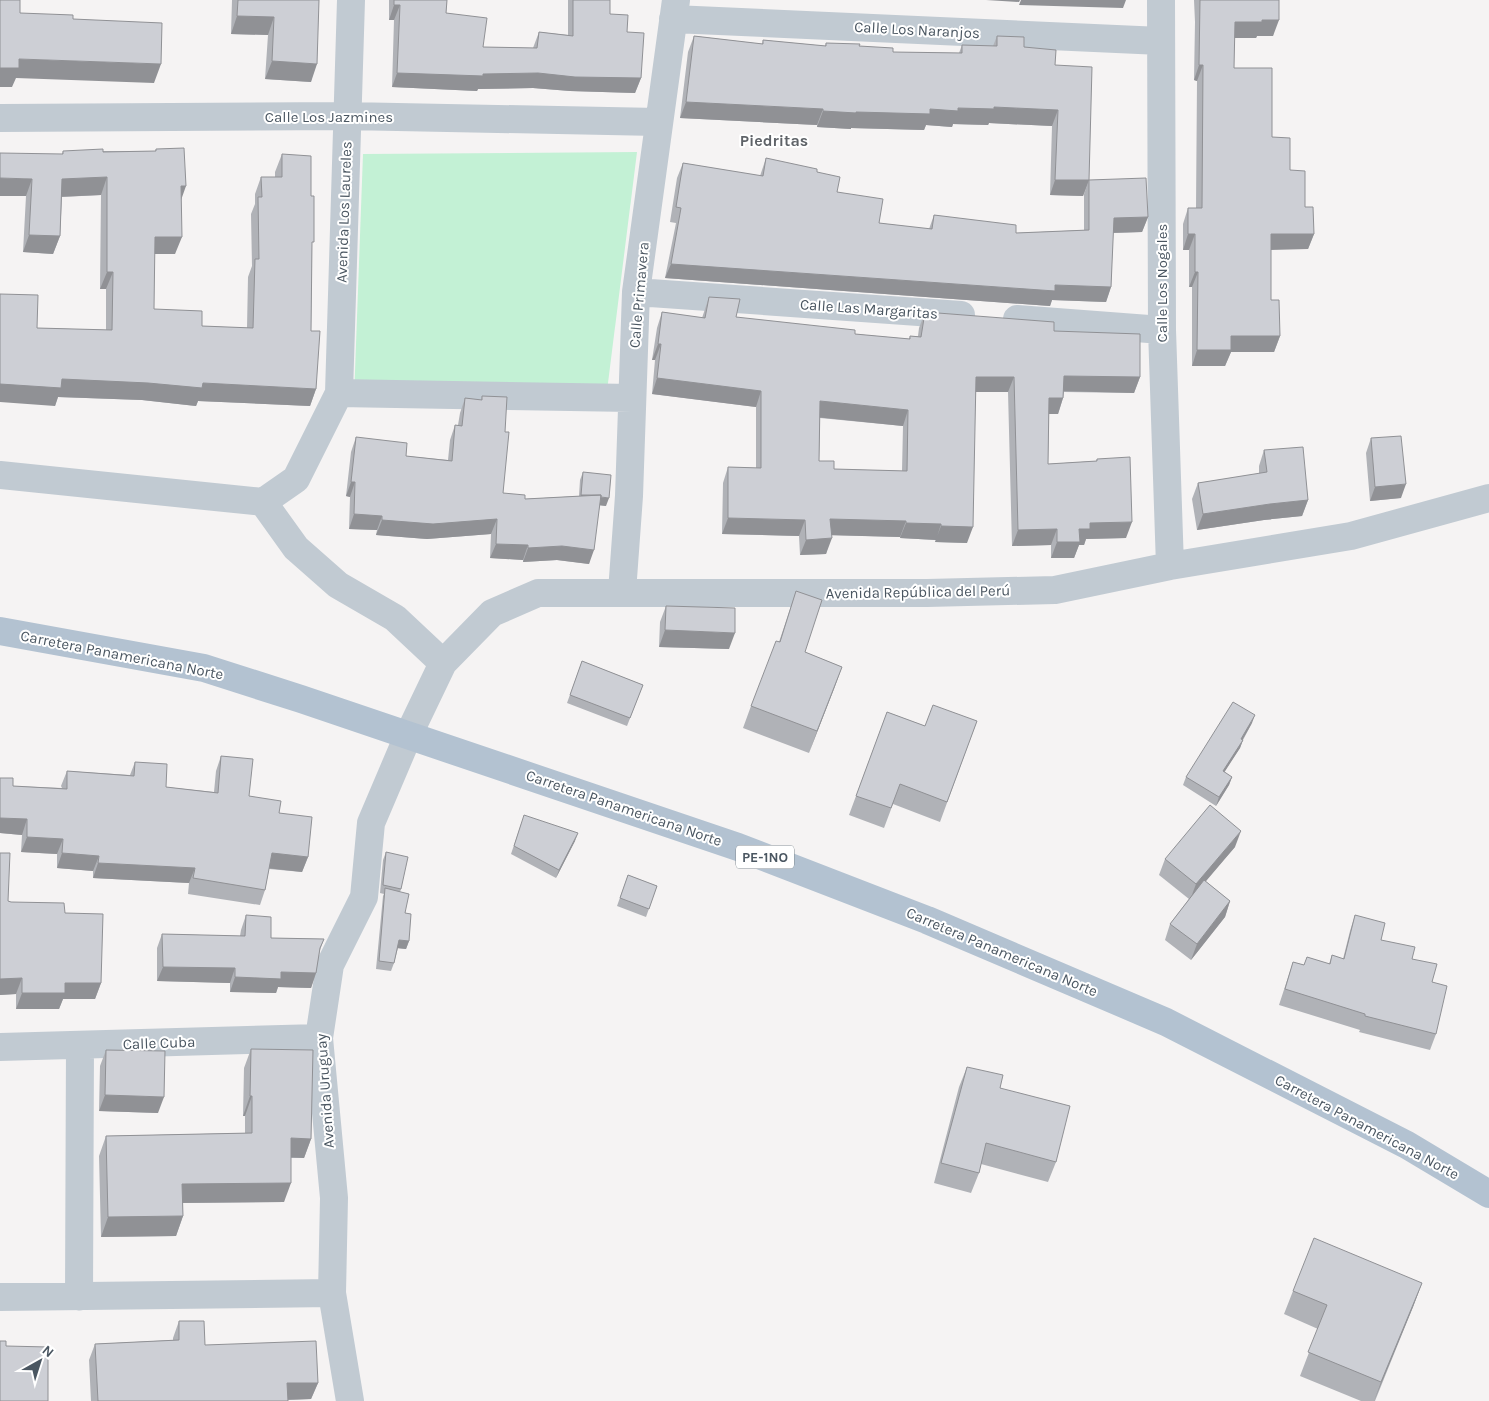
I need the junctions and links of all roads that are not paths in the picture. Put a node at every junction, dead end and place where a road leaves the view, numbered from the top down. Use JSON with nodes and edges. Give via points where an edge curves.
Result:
{"nodes":[{"id":1,"x":351,"y":0,"type":"edge"},
{"id":2,"x":1161,"y":0,"type":"edge"},
{"id":3,"x":674,"y":10,"type":"edge"},
{"id":4,"x":1161,"y":41,"type":"junction"},
{"id":5,"x":347,"y":116,"type":"junction"},
{"id":6,"x":0,"y":118,"type":"edge"},
{"id":7,"x":658,"y":122,"type":"junction"},
{"id":8,"x":636,"y":292,"type":"junction"},
{"id":9,"x":1162,"y":330,"type":"junction"},
{"id":10,"x":339,"y":394,"type":"junction"},
{"id":11,"x":632,"y":398,"type":"junction"},
{"id":12,"x":0,"y":475,"type":"edge"},
{"id":13,"x":1489,"y":498,"type":"edge"},
{"id":14,"x":263,"y":502,"type":"junction"},
{"id":15,"x":1170,"y":566,"type":"junction"},
{"id":16,"x":622,"y":592,"type":"junction"},
{"id":17,"x":0,"y":631,"type":"edge"},
{"id":18,"x":443,"y":663,"type":"junction"},
{"id":19,"x":408,"y":736,"type":"junction"},
{"id":20,"x":319,"y":1038,"type":"junction"},
{"id":21,"x":80,"y":1045,"type":"junction"},
{"id":22,"x":0,"y":1047,"type":"edge"},
{"id":23,"x":1489,"y":1194,"type":"edge"},
{"id":24,"x":332,"y":1293,"type":"junction"},
{"id":25,"x":0,"y":1297,"type":"edge"},
{"id":26,"x":79,"y":1297,"type":"junction"},
{"id":27,"x":350,"y":1401,"type":"edge"}],
"edges":[{"from":1,"to":5,"type":"street","name":"Avenida Los Laureles"},
{"from":2,"to":4,"type":"street","name":"Calle Los Nogales"},
{"from":3,"to":4,"type":"street","name":"Calle Los Naranjos"},
{"from":3,"to":7,"type":"street","name":"Calle Primavera"},
{"from":4,"to":9,"type":"street","name":"Calle Los Nogales"},
{"from":5,"to":6,"type":"street","name":"Calle Los Jazmines"},
{"from":5,"to":7,"type":"street","name":"Calle Los Jazmines"},
{"from":5,"to":10,"type":"street","name":"Avenida Los Laureles"},
{"from":7,"to":8,"type":"street","name":"Calle Primavera"},
{"from":8,"to":9,"type":"street","name":"Calle Las Margaritas"},
{"from":8,"to":11,"type":"street","name":"Calle Primavera"},
{"from":9,"to":15,"type":"street","name":"Calle Los Nogales"},
{"from":10,"to":11,"type":"street"},
{"from":10,"to":14,"type":"street","via":[[296,479]]},
{"from":11,"to":16,"type":"street","name":"Calle Primavera","via":[[630,496]]},
{"from":12,"to":14,"type":"street"},
{"from":13,"to":15,"type":"street","name":"Avenida República del Perú","via":[[1352,536]]},
{"from":14,"to":18,"type":"street","via":[[296,548],[338,585],[395,618]]},
{"from":15,"to":16,"type":"street","name":"Avenida República del Perú","via":[[1056,590]]},
{"from":16,"to":18,"type":"street","name":"Avenida República del Perú","via":[[538,593],[492,613]]},
{"from":17,"to":19,"type":"main road","name":"Carretera Panamericana Norte","number":"PE-1NO","via":[[204,668]]},
{"from":18,"to":19,"type":"street","name":"Avenida República del Perú"},
{"from":19,"to":20,"type":"street","name":"Avenida Uruguay","via":[[371,823],[364,897],[330,965]]},
{"from":19,"to":23,"type":"main road","name":"Carretera Panamericana Norte","number":"PE-1NO","via":[[738,847],[927,920],[1166,1022],[1407,1145]]},
{"from":20,"to":21,"type":"street","name":"Calle Cuba"},
{"from":20,"to":24,"type":"street","name":"Avenida Uruguay","via":[[334,1198]]},
{"from":21,"to":22,"type":"street","name":"Calle Cuba"},
{"from":21,"to":26,"type":"street"},
{"from":24,"to":26,"type":"street"},
{"from":24,"to":27,"type":"street","name":"Avenida Uruguay"},
{"from":25,"to":26,"type":"street"}]}
